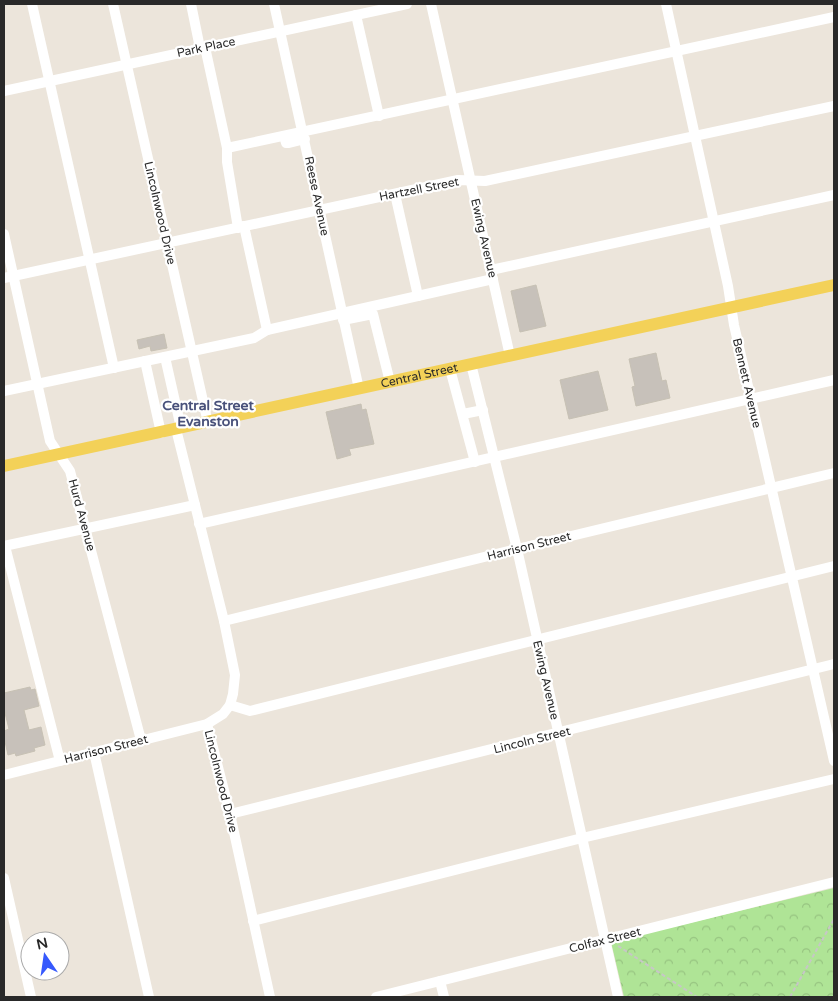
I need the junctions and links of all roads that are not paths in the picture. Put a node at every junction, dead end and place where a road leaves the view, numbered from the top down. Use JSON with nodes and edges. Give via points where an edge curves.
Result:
{"nodes":[{"id":1,"x":32,"y":4,"type":"edge"},
{"id":2,"x":113,"y":4,"type":"edge"},
{"id":3,"x":191,"y":4,"type":"edge"},
{"id":4,"x":274,"y":4,"type":"edge"},
{"id":5,"x":407,"y":4,"type":"edge"},
{"id":6,"x":431,"y":4,"type":"edge"},
{"id":7,"x":666,"y":4,"type":"edge"},
{"id":8,"x":356,"y":15,"type":"junction"},
{"id":9,"x":834,"y":17,"type":"edge"},
{"id":10,"x":280,"y":31,"type":"junction"},
{"id":11,"x":202,"y":48,"type":"junction"},
{"id":12,"x":677,"y":51,"type":"junction"},
{"id":13,"x":127,"y":64,"type":"junction"},
{"id":14,"x":49,"y":81,"type":"junction"},
{"id":15,"x":4,"y":91,"type":"edge"},
{"id":16,"x":453,"y":99,"type":"junction"},
{"id":17,"x":834,"y":106,"type":"edge"},
{"id":18,"x":379,"y":116,"type":"junction"},
{"id":19,"x":304,"y":136,"type":"junction"},
{"id":20,"x":695,"y":136,"type":"junction"},
{"id":21,"x":227,"y":148,"type":"junction"},
{"id":22,"x":471,"y":180,"type":"junction"},
{"id":23,"x":395,"y":194,"type":"junction"},
{"id":24,"x":834,"y":195,"type":"edge"},
{"id":25,"x":319,"y":210,"type":"junction"},
{"id":26,"x":714,"y":222,"type":"junction"},
{"id":27,"x":241,"y":227,"type":"junction"},
{"id":28,"x":4,"y":234,"type":"edge"},
{"id":29,"x":167,"y":243,"type":"junction"},
{"id":30,"x":89,"y":259,"type":"junction"},
{"id":31,"x":492,"y":274,"type":"junction"},
{"id":32,"x":8,"y":277,"type":"edge"},
{"id":33,"x":834,"y":285,"type":"edge"},
{"id":34,"x":418,"y":296,"type":"junction"},
{"id":35,"x":731,"y":307,"type":"junction"},
{"id":36,"x":342,"y":316,"type":"junction"},
{"id":37,"x":267,"y":330,"type":"junction"},
{"id":38,"x":191,"y":351,"type":"junction"},
{"id":39,"x":510,"y":356,"type":"junction"},
{"id":40,"x":165,"y":357,"type":"junction"},
{"id":41,"x":145,"y":362,"type":"junction"},
{"id":42,"x":471,"y":364,"type":"junction"},
{"id":43,"x":114,"y":368,"type":"junction"},
{"id":44,"x":450,"y":369,"type":"junction"},
{"id":45,"x":834,"y":380,"type":"edge"},
{"id":46,"x":390,"y":382,"type":"junction"},
{"id":47,"x":38,"y":384,"type":"junction"},
{"id":48,"x":359,"y":389,"type":"junction"},
{"id":49,"x":4,"y":391,"type":"edge"},
{"id":50,"x":751,"y":399,"type":"junction"},
{"id":51,"x":483,"y":410,"type":"junction"},
{"id":52,"x":463,"y":414,"type":"junction"},
{"id":53,"x":208,"y":423,"type":"junction"},
{"id":54,"x":178,"y":429,"type":"junction"},
{"id":55,"x":161,"y":433,"type":"junction"},
{"id":56,"x":59,"y":454,"type":"junction"},
{"id":57,"x":494,"y":458,"type":"junction"},
{"id":58,"x":475,"y":462,"type":"junction"},
{"id":59,"x":4,"y":466,"type":"edge"},
{"id":60,"x":834,"y":473,"type":"edge"},
{"id":61,"x":772,"y":488,"type":"junction"},
{"id":62,"x":195,"y":505,"type":"junction"},
{"id":63,"x":200,"y":524,"type":"junction"},
{"id":64,"x":86,"y":528,"type":"junction"},
{"id":65,"x":4,"y":546,"type":"edge"},
{"id":66,"x":517,"y":549,"type":"junction"},
{"id":67,"x":834,"y":566,"type":"edge"},
{"id":68,"x":792,"y":576,"type":"junction"},
{"id":69,"x":224,"y":621,"type":"junction"},
{"id":70,"x":537,"y":641,"type":"junction"},
{"id":71,"x":834,"y":664,"type":"edge"},
{"id":72,"x":813,"y":669,"type":"junction"},
{"id":73,"x":230,"y":705,"type":"junction"},
{"id":74,"x":207,"y":724,"type":"junction"},
{"id":75,"x":558,"y":734,"type":"junction"},
{"id":76,"x":141,"y":740,"type":"junction"},
{"id":77,"x":94,"y":752,"type":"junction"},
{"id":78,"x":60,"y":760,"type":"junction"},
{"id":79,"x":834,"y":760,"type":"edge"},
{"id":80,"x":4,"y":775,"type":"edge"},
{"id":81,"x":834,"y":779,"type":"edge"},
{"id":82,"x":230,"y":814,"type":"junction"},
{"id":83,"x":582,"y":838,"type":"junction"},
{"id":84,"x":4,"y":878,"type":"edge"},
{"id":85,"x":834,"y":882,"type":"edge"},
{"id":86,"x":254,"y":920,"type":"junction"},
{"id":87,"x":605,"y":940,"type":"junction"},
{"id":88,"x":440,"y":981,"type":"junction"},
{"id":89,"x":31,"y":997,"type":"edge"},
{"id":90,"x":149,"y":997,"type":"edge"},
{"id":91,"x":270,"y":997,"type":"edge"},
{"id":92,"x":376,"y":997,"type":"edge"},
{"id":93,"x":444,"y":997,"type":"edge"},
{"id":94,"x":618,"y":997,"type":"edge"}],
"edges":[{"from":1,"to":14,"type":"street"},
{"from":2,"to":13,"type":"street","name":"Lincolnwood Drive"},
{"from":3,"to":11,"type":"street"},
{"from":4,"to":10,"type":"street","name":"Reese Avenue"},
{"from":5,"to":8,"type":"street","name":"Park Place"},
{"from":6,"to":16,"type":"street","name":"Ewing Avenue"},
{"from":7,"to":12,"type":"street","name":"Bennett Avenue"},
{"from":8,"to":10,"type":"street","name":"Park Place"},
{"from":8,"to":18,"type":"street"},
{"from":9,"to":12,"type":"street"},
{"from":10,"to":11,"type":"street","name":"Park Place"},
{"from":10,"to":19,"type":"street","name":"Reese Avenue"},
{"from":11,"to":13,"type":"street","name":"Park Place"},
{"from":11,"to":21,"type":"street"},
{"from":12,"to":16,"type":"street"},
{"from":12,"to":20,"type":"street","name":"Bennett Avenue"},
{"from":13,"to":14,"type":"street","name":"Park Place"},
{"from":13,"to":29,"type":"street","name":"Lincolnwood Drive"},
{"from":14,"to":15,"type":"street","name":"Park Place"},
{"from":14,"to":30,"type":"street"},
{"from":16,"to":18,"type":"street"},
{"from":16,"to":22,"type":"street","name":"Ewing Avenue"},
{"from":17,"to":20,"type":"street","name":"Hartzell Street"},
{"from":18,"to":19,"type":"street"},
{"from":19,"to":21,"type":"street","via":[[284,136]]},
{"from":19,"to":25,"type":"street","name":"Reese Avenue"},
{"from":20,"to":22,"type":"street","name":"Hartzell Street","via":[[485,181]]},
{"from":20,"to":26,"type":"street","name":"Bennett Avenue"},
{"from":21,"to":27,"type":"street"},
{"from":22,"to":23,"type":"street","name":"Hartzell Street"},
{"from":22,"to":31,"type":"street","name":"Ewing Avenue"},
{"from":23,"to":25,"type":"street","name":"Hartzell Street"},
{"from":23,"to":34,"type":"street"},
{"from":24,"to":26,"type":"street"},
{"from":25,"to":27,"type":"street","name":"Hartzell Street"},
{"from":25,"to":36,"type":"street","name":"Reese Avenue"},
{"from":26,"to":31,"type":"street"},
{"from":26,"to":35,"type":"street","name":"Bennett Avenue"},
{"from":27,"to":29,"type":"street","name":"Hartzell Street"},
{"from":27,"to":37,"type":"street"},
{"from":28,"to":32,"type":"street","name":"Hurd Avenue"},
{"from":29,"to":30,"type":"street","name":"Hartzell Street"},
{"from":29,"to":38,"type":"street","name":"Lincolnwood Drive"},
{"from":30,"to":32,"type":"street","name":"Hartzell Street"},
{"from":30,"to":43,"type":"street"},
{"from":31,"to":34,"type":"street"},
{"from":31,"to":39,"type":"street","name":"Ewing Avenue"},
{"from":32,"to":47,"type":"street","name":"Hurd Avenue"},
{"from":33,"to":35,"type":"main road","name":"Central Street"},
{"from":34,"to":36,"type":"street"},
{"from":35,"to":39,"type":"main road","name":"Central Street"},
{"from":35,"to":50,"type":"street","name":"Bennett Avenue"},
{"from":36,"to":37,"type":"street"},
{"from":36,"to":46,"type":"street","via":[[373,314]]},
{"from":36,"to":48,"type":"street","name":"Reese Avenue"},
{"from":37,"to":38,"type":"street","via":[[254,338]]},
{"from":38,"to":40,"type":"street"},
{"from":38,"to":53,"type":"street","name":"Lincolnwood Drive"},
{"from":39,"to":42,"type":"main road","name":"Central Street"},
{"from":40,"to":41,"type":"street"},
{"from":40,"to":54,"type":"street"},
{"from":41,"to":43,"type":"street"},
{"from":41,"to":55,"type":"street"},
{"from":42,"to":44,"type":"main road","name":"Central Street"},
{"from":42,"to":51,"type":"street","name":"Ewing Avenue"},
{"from":43,"to":47,"type":"street"},
{"from":44,"to":46,"type":"main road","name":"Central Street"},
{"from":44,"to":52,"type":"street"},
{"from":45,"to":50,"type":"street"},
{"from":46,"to":48,"type":"main road","name":"Central Street"},
{"from":47,"to":49,"type":"street"},
{"from":47,"to":56,"type":"street","name":"Hurd Avenue","via":[[50,441]]},
{"from":48,"to":53,"type":"main road","name":"Central Street"},
{"from":50,"to":57,"type":"street"},
{"from":50,"to":61,"type":"street","name":"Bennett Avenue"},
{"from":51,"to":52,"type":"street"},
{"from":51,"to":57,"type":"street","name":"Ewing Avenue"},
{"from":52,"to":58,"type":"street"},
{"from":53,"to":54,"type":"main road","name":"Central Street"},
{"from":54,"to":55,"type":"main road","name":"Central Street"},
{"from":54,"to":62,"type":"street"},
{"from":55,"to":56,"type":"main road","name":"Central Street"},
{"from":56,"to":59,"type":"main road","name":"Central Street"},
{"from":56,"to":64,"type":"street","name":"Hurd Avenue","via":[[70,471]]},
{"from":57,"to":58,"type":"street"},
{"from":57,"to":66,"type":"street","name":"Ewing Avenue"},
{"from":58,"to":63,"type":"street"},
{"from":60,"to":61,"type":"street","name":"Harrison Street"},
{"from":61,"to":66,"type":"street","name":"Harrison Street"},
{"from":61,"to":68,"type":"street","name":"Bennett Avenue"},
{"from":62,"to":63,"type":"street"},
{"from":62,"to":64,"type":"street"},
{"from":63,"to":69,"type":"street"},
{"from":64,"to":65,"type":"street"},
{"from":64,"to":76,"type":"street","name":"Hurd Avenue"},
{"from":65,"to":78,"type":"street"},
{"from":66,"to":69,"type":"street","name":"Harrison Street"},
{"from":66,"to":70,"type":"street","name":"Ewing Avenue"},
{"from":67,"to":68,"type":"street"},
{"from":68,"to":70,"type":"street"},
{"from":68,"to":72,"type":"street","name":"Bennett Avenue"},
{"from":69,"to":73,"type":"street","via":[[235,675]]},
{"from":70,"to":73,"type":"street","via":[[250,711]]},
{"from":70,"to":75,"type":"street","name":"Ewing Avenue"},
{"from":71,"to":72,"type":"street","name":"Lincoln Street"},
{"from":72,"to":75,"type":"street","name":"Lincoln Street"},
{"from":72,"to":79,"type":"street","name":"Bennett Avenue"},
{"from":73,"to":74,"type":"street","name":"Lincolnwood Drive"},
{"from":74,"to":76,"type":"street","name":"Harrison Street"},
{"from":74,"to":82,"type":"street","name":"Lincolnwood Drive"},
{"from":75,"to":82,"type":"street","name":"Lincoln Street"},
{"from":75,"to":83,"type":"street","name":"Ewing Avenue"},
{"from":76,"to":77,"type":"street","name":"Harrison Street"},
{"from":77,"to":78,"type":"street","name":"Harrison Street"},
{"from":77,"to":90,"type":"street"},
{"from":78,"to":80,"type":"street","name":"Harrison Street"},
{"from":81,"to":83,"type":"street"},
{"from":82,"to":86,"type":"street","name":"Lincolnwood Drive"},
{"from":83,"to":86,"type":"street"},
{"from":83,"to":87,"type":"street","name":"Ewing Avenue"},
{"from":84,"to":89,"type":"street"},
{"from":85,"to":87,"type":"street","name":"Colfax Street"},
{"from":86,"to":91,"type":"street","name":"Lincolnwood Drive"},
{"from":87,"to":88,"type":"street","name":"Colfax Street"},
{"from":87,"to":94,"type":"street","name":"Ewing Avenue"},
{"from":88,"to":92,"type":"street","name":"Colfax Street"},
{"from":88,"to":93,"type":"street"}]}
